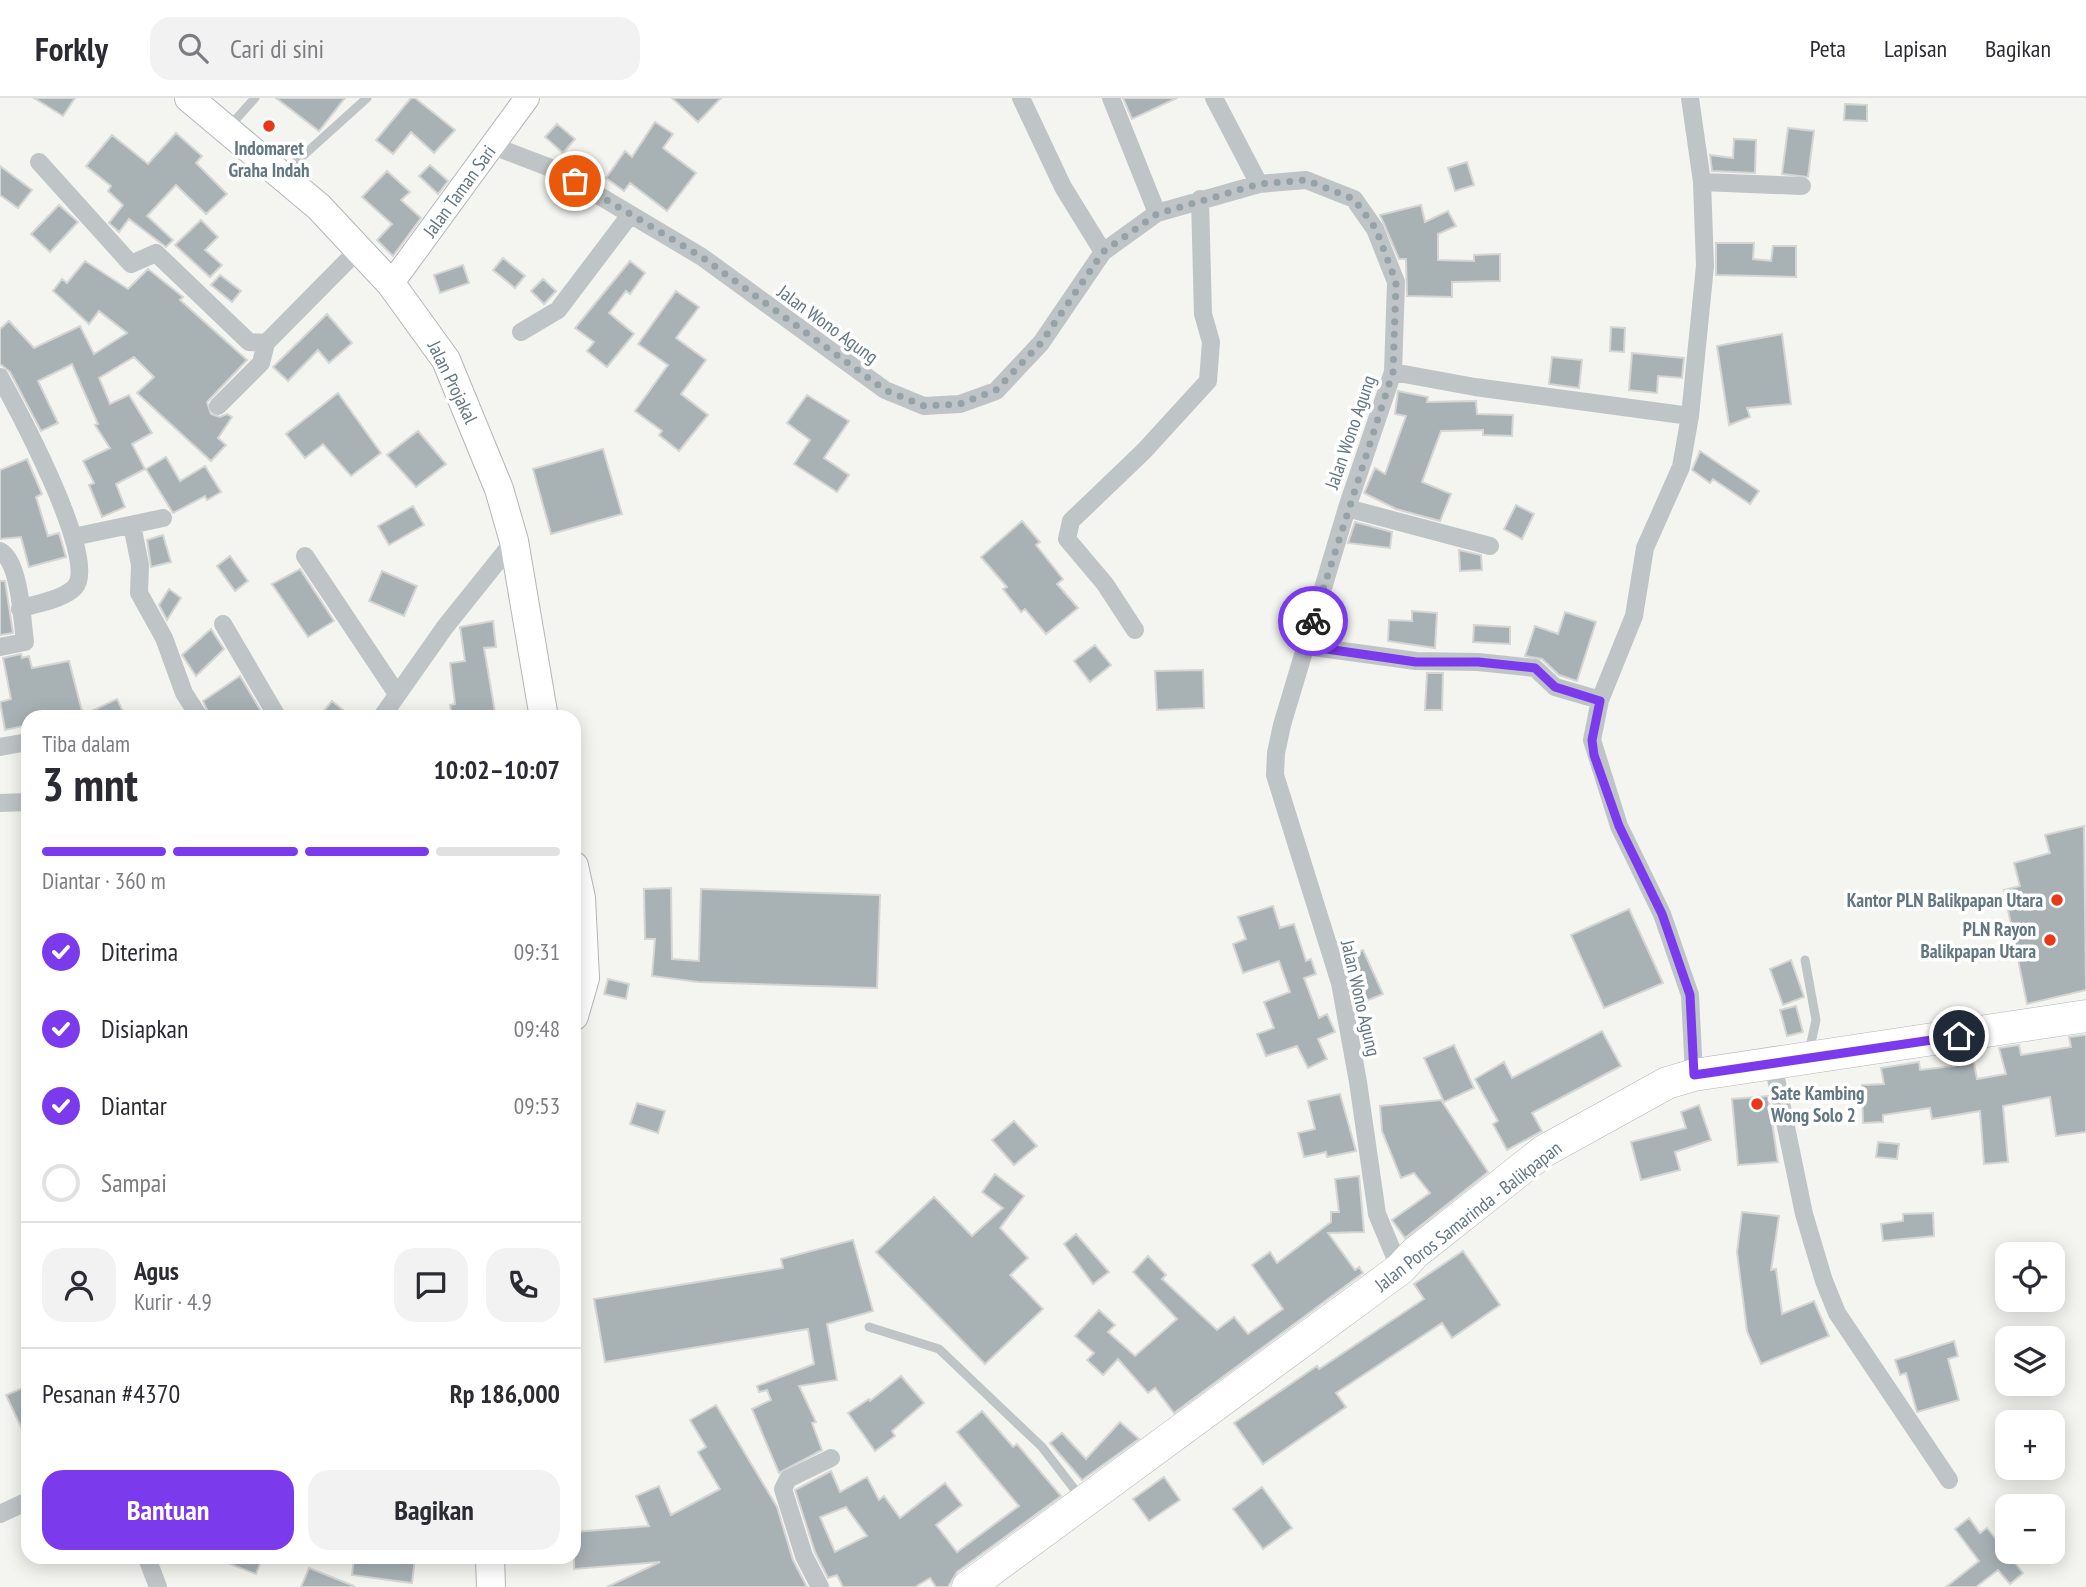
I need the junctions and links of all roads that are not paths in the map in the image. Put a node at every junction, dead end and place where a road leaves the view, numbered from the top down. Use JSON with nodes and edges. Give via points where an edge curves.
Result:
{"nodes":[{"id":1,"x":189,"y":98,"type":"edge"},
{"id":2,"x":255,"y":98,"type":"edge"},
{"id":3,"x":367,"y":98,"type":"edge"},
{"id":4,"x":527,"y":98,"type":"edge"},
{"id":5,"x":1021,"y":98,"type":"edge"},
{"id":6,"x":1111,"y":98,"type":"edge"},
{"id":7,"x":1214,"y":98,"type":"edge"},
{"id":8,"x":1690,"y":98,"type":"edge"},
{"id":9,"x":227,"y":129,"type":"junction"},
{"id":10,"x":493,"y":146,"type":"junction"},
{"id":11,"x":39,"y":162,"type":"dead end"},
{"id":12,"x":281,"y":175,"type":"junction"},
{"id":13,"x":1702,"y":182,"type":"junction"},
{"id":14,"x":1259,"y":184,"type":"junction"},
{"id":15,"x":1802,"y":186,"type":"dead end"},
{"id":16,"x":1200,"y":199,"type":"junction"},
{"id":17,"x":1157,"y":214,"type":"junction"},
{"id":18,"x":630,"y":215,"type":"junction"},
{"id":19,"x":358,"y":250,"type":"junction"},
{"id":20,"x":1103,"y":252,"type":"junction"},
{"id":21,"x":391,"y":284,"type":"junction"},
{"id":22,"x":521,"y":332,"type":"dead end"},
{"id":23,"x":266,"y":343,"type":"junction"},
{"id":24,"x":1393,"y":372,"type":"junction"},
{"id":25,"x":0,"y":377,"type":"edge"},
{"id":26,"x":218,"y":406,"type":"dead end"},
{"id":27,"x":1690,"y":416,"type":"junction"},
{"id":28,"x":1347,"y":508,"type":"junction"},
{"id":29,"x":163,"y":518,"type":"dead end"},
{"id":30,"x":132,"y":525,"type":"junction"},
{"id":31,"x":72,"y":537,"type":"junction"},
{"id":32,"x":514,"y":541,"type":"junction"},
{"id":33,"x":1490,"y":546,"type":"dead end"},
{"id":34,"x":0,"y":551,"type":"edge"},
{"id":35,"x":305,"y":556,"type":"dead end"},
{"id":36,"x":20,"y":609,"type":"junction"},
{"id":37,"x":223,"y":624,"type":"dead end"},
{"id":38,"x":1135,"y":630,"type":"dead end"},
{"id":39,"x":1306,"y":646,"type":"junction"},
{"id":40,"x":0,"y":647,"type":"edge"},
{"id":41,"x":397,"y":694,"type":"junction"},
{"id":42,"x":1600,"y":701,"type":"junction"},
{"id":43,"x":195,"y":710,"type":"edge"},
{"id":44,"x":273,"y":710,"type":"edge"},
{"id":45,"x":386,"y":710,"type":"edge"},
{"id":46,"x":543,"y":710,"type":"edge"},
{"id":47,"x":21,"y":743,"type":"edge"},
{"id":48,"x":0,"y":747,"type":"edge"},
{"id":49,"x":21,"y":802,"type":"edge"},
{"id":50,"x":0,"y":803,"type":"edge"},
{"id":51,"x":581,"y":898,"type":"edge"},
{"id":52,"x":1805,"y":960,"type":"dead end"},
{"id":53,"x":581,"y":992,"type":"edge"},
{"id":54,"x":2086,"y":1016,"type":"edge"},
{"id":55,"x":1806,"y":1060,"type":"junction"},
{"id":56,"x":1773,"y":1064,"type":"junction"},
{"id":57,"x":1694,"y":1075,"type":"junction"},
{"id":58,"x":1400,"y":1269,"type":"junction"},
{"id":59,"x":869,"y":1327,"type":"dead end"},
{"id":60,"x":831,"y":1458,"type":"dead end"},
{"id":61,"x":1949,"y":1480,"type":"dead end"},
{"id":62,"x":1085,"y":1503,"type":"junction"},
{"id":63,"x":21,"y":1504,"type":"edge"},
{"id":64,"x":0,"y":1514,"type":"edge"},
{"id":65,"x":149,"y":1564,"type":"edge"},
{"id":66,"x":490,"y":1564,"type":"edge"},
{"id":67,"x":158,"y":1587,"type":"edge"},
{"id":68,"x":491,"y":1587,"type":"edge"},
{"id":69,"x":820,"y":1587,"type":"edge"},
{"id":70,"x":968,"y":1587,"type":"edge"}],
"edges":[{"from":1,"to":9,"type":"main road","name":"Jalan Projakal"},
{"from":2,"to":9,"type":"lane"},
{"from":3,"to":12,"type":"lane"},
{"from":4,"to":10,"type":"street","name":"Jalan Taman Sari"},
{"from":5,"to":20,"type":"street","via":[[1063,187]]},
{"from":6,"to":17,"type":"street"},
{"from":7,"to":14,"type":"street"},
{"from":8,"to":13,"type":"street"},
{"from":9,"to":12,"type":"main road","name":"Jalan Projakal"},
{"from":10,"to":18,"type":"street","name":"Jalan Wono Agung","via":[[556,170]]},
{"from":10,"to":21,"type":"street","name":"Jalan Taman Sari"},
{"from":11,"to":23,"type":"street","via":[[131,264],[156,253],[249,342]]},
{"from":12,"to":19,"type":"main road","name":"Jalan Projakal","via":[[319,207]]},
{"from":13,"to":15,"type":"street"},
{"from":13,"to":27,"type":"street","via":[[1705,266]]},
{"from":14,"to":16,"type":"street","name":"Jalan Wono Agung"},
{"from":14,"to":24,"type":"street","name":"Jalan Wono Agung","via":[[1306,180],[1354,199],[1388,257],[1396,282]]},
{"from":16,"to":17,"type":"street","name":"Jalan Wono Agung"},
{"from":16,"to":38,"type":"street","via":[[1203,314],[1211,342],[1208,381],[1071,521],[1068,539]]},
{"from":17,"to":20,"type":"street","name":"Jalan Wono Agung"},
{"from":18,"to":20,"type":"street","name":"Jalan Wono Agung","via":[[702,257],[885,390],[924,406],[960,404],[996,390],[1041,343]]},
{"from":18,"to":22,"type":"street","via":[[558,310]]},
{"from":19,"to":21,"type":"main road","name":"Jalan Projakal"},
{"from":19,"to":23,"type":"street"},
{"from":21,"to":32,"type":"main road","name":"Jalan Projakal","via":[[446,360],[499,489]]},
{"from":23,"to":26,"type":"street","via":[[261,363]]},
{"from":24,"to":27,"type":"street"},
{"from":24,"to":28,"type":"street","name":"Jalan Wono Agung"},
{"from":25,"to":31,"type":"street","via":[[48,471]]},
{"from":27,"to":42,"type":"street","via":[[1681,467],[1645,548],[1634,616]]},
{"from":28,"to":33,"type":"street"},
{"from":28,"to":39,"type":"street","name":"Jalan Wono Agung"},
{"from":29,"to":30,"type":"street"},
{"from":30,"to":31,"type":"street"},
{"from":30,"to":43,"type":"street","via":[[140,565],[139,593]]},
{"from":31,"to":36,"type":"street","via":[[77,585],[66,594]]},
{"from":32,"to":41,"type":"street"},
{"from":32,"to":46,"type":"main road","name":"Jalan Projakal"},
{"from":34,"to":36,"type":"street","via":[[8,555],[14,568]]},
{"from":35,"to":41,"type":"street"},
{"from":36,"to":40,"type":"street","via":[[26,642]]},
{"from":37,"to":44,"type":"street"},
{"from":39,"to":42,"type":"street","via":[[1416,662],[1535,668],[1555,687]]},
{"from":39,"to":58,"type":"street","name":"Jalan Wono Agung","via":[[1280,734],[1275,775],[1340,983],[1377,1214]]},
{"from":41,"to":45,"type":"street"},
{"from":42,"to":57,"type":"street","via":[[1592,740],[1594,755],[1619,826],[1662,914],[1690,995]]},
{"from":47,"to":48,"type":"street"},
{"from":49,"to":50,"type":"street"},
{"from":51,"to":53,"type":"main road","via":[[585,978]]},
{"from":52,"to":55,"type":"lane","via":[[1816,1020]]},
{"from":54,"to":55,"type":"highway","name":"Jalan Poros Samarinda - Balikpapan"},
{"from":55,"to":56,"type":"highway","name":"Jalan Poros Samarinda - Balikpapan"},
{"from":56,"to":57,"type":"highway","name":"Jalan Poros Samarinda - Balikpapan"},
{"from":56,"to":61,"type":"street","via":[[1804,1214],[1837,1313]]},
{"from":57,"to":58,"type":"highway","name":"Jalan Poros Samarinda - Balikpapan","via":[[1667,1083],[1544,1151]]},
{"from":58,"to":62,"type":"highway","name":"Jalan Poros Samarinda - Balikpapan"},
{"from":59,"to":62,"type":"lane","via":[[940,1349],[1042,1447]]},
{"from":60,"to":69,"type":"street","via":[[788,1479],[783,1489],[804,1556]]},
{"from":62,"to":70,"type":"highway","name":"Jalan Poros Samarinda - Balikpapan"},
{"from":63,"to":64,"type":"street"},
{"from":65,"to":67,"type":"street"},
{"from":66,"to":68,"type":"main road"}]}
